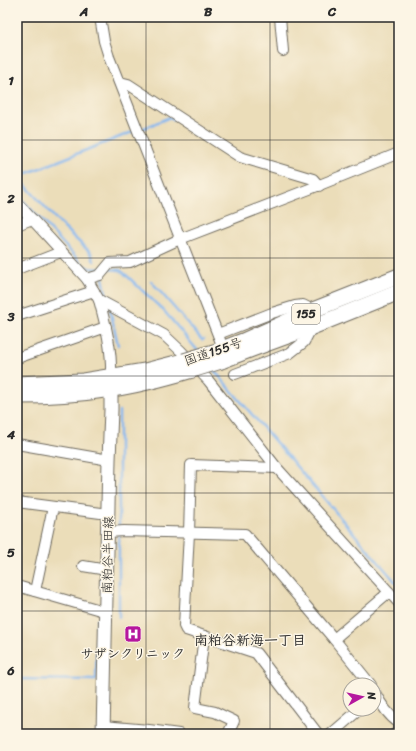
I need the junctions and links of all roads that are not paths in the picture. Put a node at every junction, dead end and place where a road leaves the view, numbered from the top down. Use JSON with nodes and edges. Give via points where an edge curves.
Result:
{"nodes":[{"id":1,"x":100,"y":17,"type":"edge"},
{"id":2,"x":280,"y":17,"type":"edge"},
{"id":3,"x":283,"y":51,"type":"dead end"},
{"id":4,"x":120,"y":82,"type":"junction"},
{"id":5,"x":399,"y":153,"type":"edge"},
{"id":6,"x":319,"y":186,"type":"junction"},
{"id":7,"x":17,"y":203,"type":"edge"},
{"id":8,"x":32,"y":219,"type":"junction"},
{"id":9,"x":17,"y":225,"type":"edge"},
{"id":10,"x":180,"y":239,"type":"junction"},
{"id":11,"x":62,"y":252,"type":"junction"},
{"id":12,"x":17,"y":269,"type":"edge"},
{"id":13,"x":399,"y":276,"type":"edge"},
{"id":14,"x":87,"y":279,"type":"junction"},
{"id":15,"x":94,"y":290,"type":"junction"},
{"id":16,"x":399,"y":292,"type":"edge"},
{"id":17,"x":100,"y":300,"type":"junction"},
{"id":18,"x":17,"y":316,"type":"edge"},
{"id":19,"x":106,"y":326,"type":"junction"},
{"id":20,"x":312,"y":327,"type":"junction"},
{"id":21,"x":218,"y":347,"type":"junction"},
{"id":22,"x":17,"y":358,"type":"edge"},
{"id":23,"x":235,"y":374,"type":"dead end"},
{"id":24,"x":111,"y":383,"type":"junction"},
{"id":25,"x":17,"y":384,"type":"edge"},
{"id":26,"x":17,"y":396,"type":"edge"},
{"id":27,"x":17,"y":444,"type":"edge"},
{"id":28,"x":109,"y":460,"type":"junction"},
{"id":29,"x":277,"y":468,"type":"junction"},
{"id":30,"x":17,"y":502,"type":"edge"},
{"id":31,"x":53,"y":506,"type":"junction"},
{"id":32,"x":108,"y":514,"type":"junction"},
{"id":33,"x":108,"y":532,"type":"junction"},
{"id":34,"x":189,"y":532,"type":"junction"},
{"id":35,"x":83,"y":566,"type":"dead end"},
{"id":36,"x":107,"y":570,"type":"junction"},
{"id":37,"x":17,"y":586,"type":"edge"},
{"id":38,"x":35,"y":591,"type":"junction"},
{"id":39,"x":389,"y":592,"type":"junction"},
{"id":40,"x":399,"y":603,"type":"edge"},
{"id":41,"x":106,"y":610,"type":"junction"},
{"id":42,"x":204,"y":636,"type":"junction"},
{"id":43,"x":334,"y":639,"type":"junction"},
{"id":44,"x":365,"y":677,"type":"edge"},
{"id":45,"x":382,"y":705,"type":"edge"},
{"id":46,"x":351,"y":717,"type":"edge"},
{"id":47,"x":399,"y":723,"type":"edge"},
{"id":48,"x":399,"y":729,"type":"edge"},
{"id":49,"x":103,"y":730,"type":"edge"},
{"id":50,"x":179,"y":734,"type":"edge"},
{"id":51,"x":228,"y":734,"type":"edge"},
{"id":52,"x":318,"y":734,"type":"edge"},
{"id":53,"x":331,"y":734,"type":"edge"},
{"id":54,"x":395,"y":734,"type":"edge"}],
"edges":[{"from":1,"to":4,"type":"street","via":[[106,47]]},
{"from":2,"to":3,"type":"street"},
{"from":4,"to":6,"type":"street","via":[[128,84],[240,157],[313,178]]},
{"from":4,"to":10,"type":"street"},
{"from":5,"to":6,"type":"street"},
{"from":6,"to":10,"type":"street"},
{"from":7,"to":8,"type":"street"},
{"from":8,"to":9,"type":"street"},
{"from":8,"to":11,"type":"street"},
{"from":10,"to":14,"type":"street","via":[[130,262],[110,262],[100,275]]},
{"from":10,"to":21,"type":"street"},
{"from":11,"to":12,"type":"street"},
{"from":11,"to":14,"type":"street"},
{"from":13,"to":21,"type":"highway","name":"国道155号","number":"155","via":[[243,341]]},
{"from":14,"to":15,"type":"street"},
{"from":15,"to":17,"type":"street"},
{"from":15,"to":18,"type":"street"},
{"from":16,"to":20,"type":"highway","name":"国道155号","number":"155"},
{"from":17,"to":19,"type":"street"},
{"from":17,"to":29,"type":"street","via":[[164,335],[208,380]]},
{"from":19,"to":22,"type":"street"},
{"from":19,"to":24,"type":"street","via":[[112,362]]},
{"from":20,"to":21,"type":"highway","name":"国道155号","number":"155","via":[[252,349]]},
{"from":20,"to":23,"type":"street","via":[[304,342],[290,353]]},
{"from":21,"to":24,"type":"highway","name":"国道155号","number":"155","bridge":true,"via":[[188,366],[145,371]]},
{"from":24,"to":25,"type":"highway","name":"国道155号","number":"155","via":[[83,381]]},
{"from":24,"to":26,"type":"highway","name":"国道155号","number":"155","via":[[52,395]]},
{"from":24,"to":28,"type":"main road","name":"南粕谷半田線"},
{"from":27,"to":28,"type":"street"},
{"from":28,"to":32,"type":"main road","name":"南粕谷半田線"},
{"from":29,"to":34,"type":"street","via":[[191,465]]},
{"from":29,"to":39,"type":"street"},
{"from":30,"to":31,"type":"street"},
{"from":31,"to":32,"type":"street"},
{"from":31,"to":38,"type":"street"},
{"from":32,"to":33,"type":"main road","name":"南粕谷半田線"},
{"from":33,"to":34,"type":"street"},
{"from":33,"to":36,"type":"main road","name":"南粕谷半田線"},
{"from":34,"to":42,"type":"street","via":[[184,626],[186,630]]},
{"from":34,"to":43,"type":"street","via":[[245,534]]},
{"from":35,"to":36,"type":"street"},
{"from":36,"to":41,"type":"main road","name":"南粕谷半田線"},
{"from":37,"to":38,"type":"street"},
{"from":38,"to":41,"type":"street"},
{"from":39,"to":40,"type":"street"},
{"from":39,"to":43,"type":"street"},
{"from":41,"to":49,"type":"main road","name":"南粕谷半田線"},
{"from":42,"to":51,"type":"street","via":[[195,708],[215,712],[234,721]]},
{"from":42,"to":52,"type":"street","via":[[256,653]]},
{"from":43,"to":44,"type":"street"},
{"from":45,"to":47,"type":"street"},
{"from":46,"to":53,"type":"street"},
{"from":48,"to":54,"type":"street"},
{"from":49,"to":50,"type":"street","via":[[149,730]]}]}
